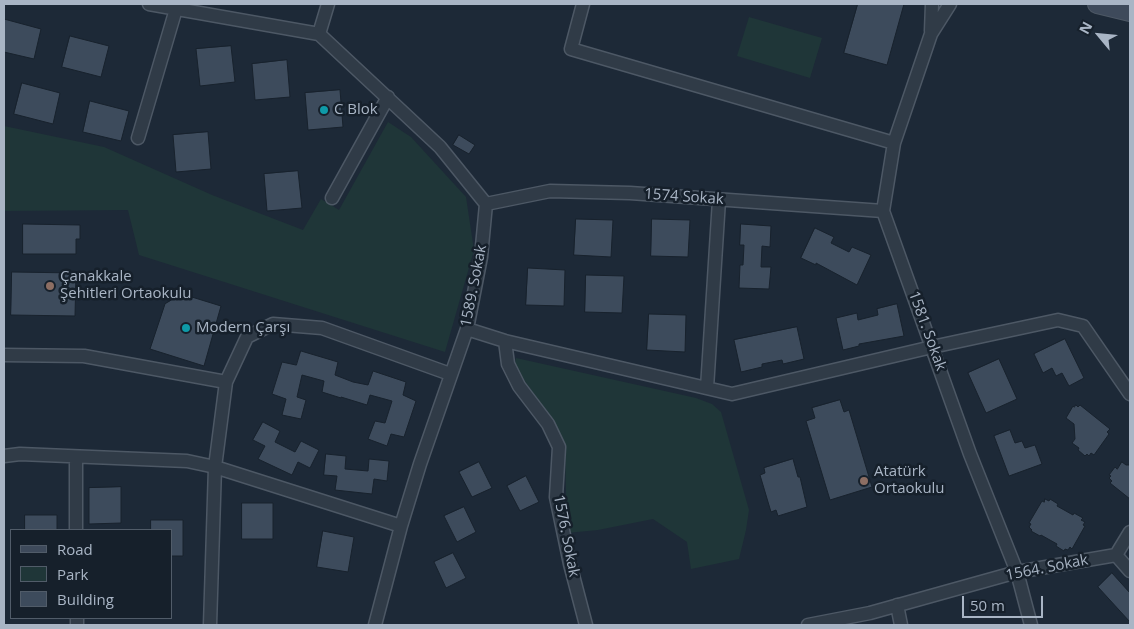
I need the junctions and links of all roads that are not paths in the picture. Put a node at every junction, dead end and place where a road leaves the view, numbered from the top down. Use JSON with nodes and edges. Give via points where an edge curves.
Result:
{"nodes":[{"id":1,"x":149,"y":4,"type":"edge"},
{"id":2,"x":328,"y":4,"type":"edge"},
{"id":3,"x":583,"y":4,"type":"edge"},
{"id":4,"x":932,"y":4,"type":"edge"},
{"id":5,"x":950,"y":4,"type":"edge"},
{"id":6,"x":1097,"y":4,"type":"edge"},
{"id":7,"x":176,"y":9,"type":"junction"},
{"id":8,"x":1130,"y":12,"type":"edge"},
{"id":9,"x":320,"y":34,"type":"junction"},
{"id":10,"x":931,"y":34,"type":"junction"},
{"id":11,"x":388,"y":97,"type":"junction"},
{"id":12,"x":138,"y":138,"type":"dead end"},
{"id":13,"x":894,"y":143,"type":"junction"},
{"id":14,"x":332,"y":198,"type":"dead end"},
{"id":15,"x":719,"y":200,"type":"junction"},
{"id":16,"x":486,"y":204,"type":"junction"},
{"id":17,"x":882,"y":211,"type":"junction"},
{"id":18,"x":467,"y":329,"type":"junction"},
{"id":19,"x":505,"y":341,"type":"junction"},
{"id":20,"x":932,"y":347,"type":"junction"},
{"id":21,"x":4,"y":355,"type":"edge"},
{"id":22,"x":450,"y":374,"type":"junction"},
{"id":23,"x":226,"y":382,"type":"junction"},
{"id":24,"x":707,"y":388,"type":"junction"},
{"id":25,"x":1130,"y":394,"type":"edge"},
{"id":26,"x":4,"y":456,"type":"edge"},
{"id":27,"x":76,"y":457,"type":"junction"},
{"id":28,"x":215,"y":467,"type":"junction"},
{"id":29,"x":401,"y":526,"type":"junction"},
{"id":30,"x":76,"y":529,"type":"edge"},
{"id":31,"x":1130,"y":532,"type":"edge"},
{"id":32,"x":1116,"y":555,"type":"junction"},
{"id":33,"x":1130,"y":571,"type":"edge"},
{"id":34,"x":1017,"y":572,"type":"junction"},
{"id":35,"x":897,"y":605,"type":"junction"},
{"id":36,"x":210,"y":625,"type":"edge"},
{"id":37,"x":375,"y":625,"type":"edge"},
{"id":38,"x":586,"y":625,"type":"edge"},
{"id":39,"x":808,"y":625,"type":"edge"},
{"id":40,"x":901,"y":625,"type":"edge"},
{"id":41,"x":1030,"y":625,"type":"edge"}],
"edges":[{"from":1,"to":7,"type":"street"},
{"from":2,"to":9,"type":"street"},
{"from":3,"to":13,"type":"street","via":[[572,49]]},
{"from":4,"to":10,"type":"street"},
{"from":5,"to":10,"type":"street"},
{"from":6,"to":8,"type":"main road"},
{"from":7,"to":9,"type":"street"},
{"from":7,"to":12,"type":"street"},
{"from":9,"to":11,"type":"street"},
{"from":10,"to":13,"type":"street"},
{"from":11,"to":14,"type":"street"},
{"from":11,"to":16,"type":"street","via":[[440,147]]},
{"from":13,"to":17,"type":"street"},
{"from":15,"to":16,"type":"street","name":"1574 Sokak","via":[[550,191]]},
{"from":15,"to":17,"type":"street","name":"1574 Sokak"},
{"from":15,"to":24,"type":"street"},
{"from":16,"to":18,"type":"street","name":"1589. Sokak","via":[[481,257]]},
{"from":17,"to":20,"type":"street","name":"1581. Sokak"},
{"from":18,"to":19,"type":"street"},
{"from":18,"to":22,"type":"street","name":"1589. Sokak"},
{"from":19,"to":24,"type":"street"},
{"from":19,"to":38,"type":"street","name":"1576. Sokak","via":[[508,364],[519,386],[548,424],[559,448],[556,497]]},
{"from":20,"to":24,"type":"street","via":[[732,394]]},
{"from":20,"to":25,"type":"street","via":[[1058,320],[1082,326]]},
{"from":20,"to":34,"type":"street","name":"1581. Sokak"},
{"from":21,"to":23,"type":"street","via":[[84,356]]},
{"from":22,"to":23,"type":"street","via":[[322,328],[272,324],[247,337]]},
{"from":22,"to":29,"type":"street","name":"1589. Sokak"},
{"from":23,"to":28,"type":"street"},
{"from":26,"to":27,"type":"street"},
{"from":27,"to":28,"type":"street","via":[[187,461]]},
{"from":27,"to":30,"type":"street"},
{"from":28,"to":29,"type":"street"},
{"from":28,"to":36,"type":"street"},
{"from":29,"to":37,"type":"street","name":"1589. Sokak"},
{"from":31,"to":32,"type":"street"},
{"from":32,"to":33,"type":"street"},
{"from":32,"to":34,"type":"street","name":"1564. Sokak"},
{"from":34,"to":35,"type":"street","name":"1564. Sokak"},
{"from":34,"to":41,"type":"street","name":"1581. Sokak"},
{"from":35,"to":39,"type":"street","name":"1564. Sokak"},
{"from":35,"to":40,"type":"street"}]}
